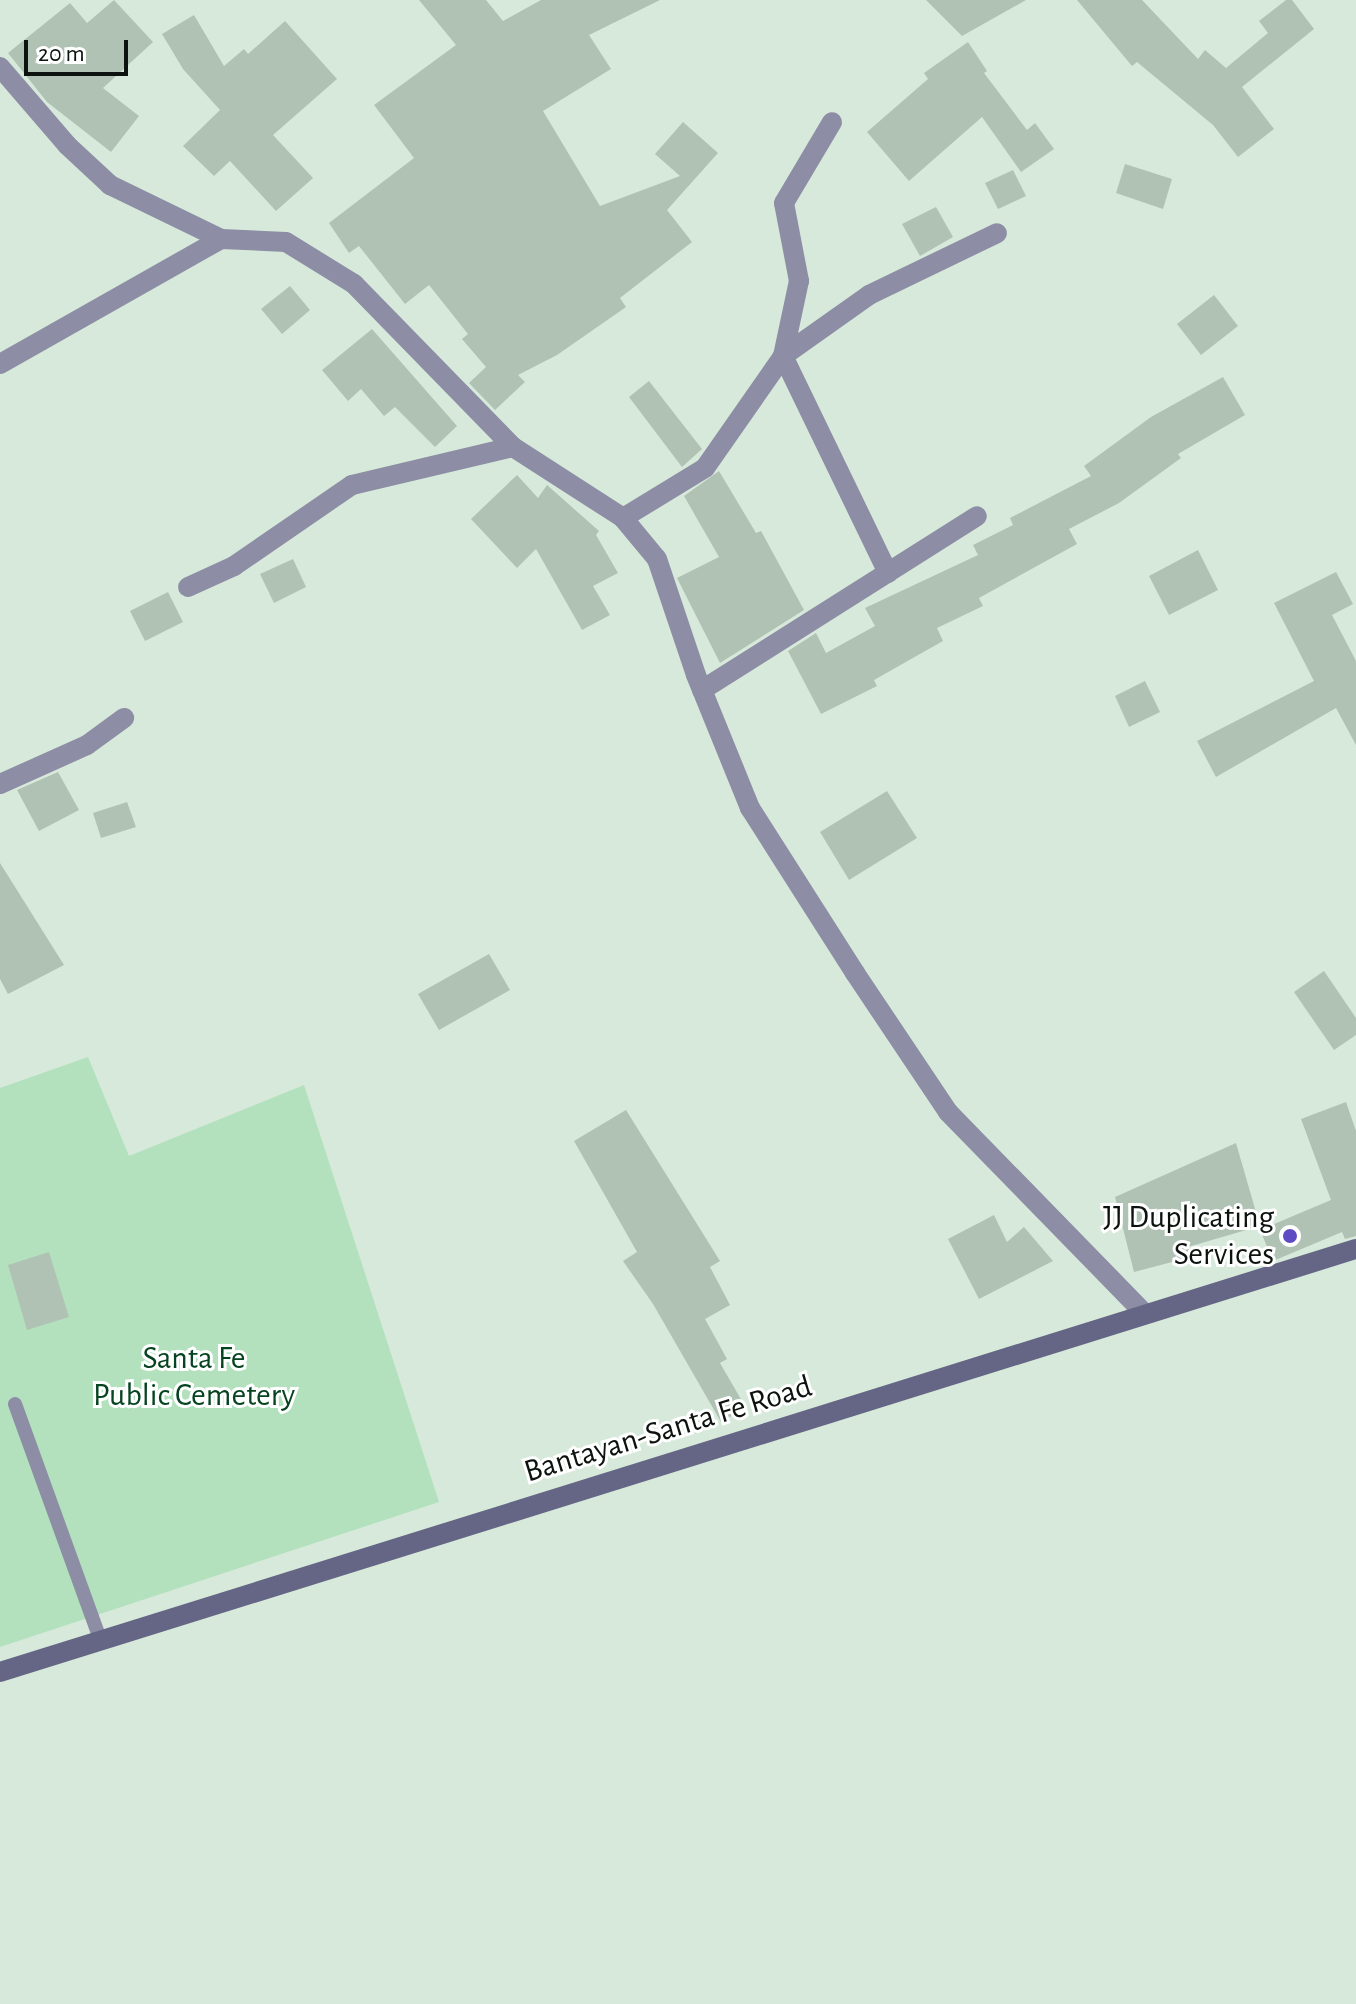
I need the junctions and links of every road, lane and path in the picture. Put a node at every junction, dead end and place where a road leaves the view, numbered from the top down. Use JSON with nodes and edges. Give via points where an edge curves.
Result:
{"nodes":[{"id":1,"x":0,"y":67,"type":"edge"},
{"id":2,"x":832,"y":122,"type":"dead end"},
{"id":3,"x":997,"y":233,"type":"dead end"},
{"id":4,"x":221,"y":239,"type":"junction"},
{"id":5,"x":783,"y":356,"type":"junction"},
{"id":6,"x":0,"y":364,"type":"edge"},
{"id":7,"x":513,"y":447,"type":"junction"},
{"id":8,"x":977,"y":516,"type":"dead end"},
{"id":9,"x":623,"y":518,"type":"junction"},
{"id":10,"x":888,"y":573,"type":"junction"},
{"id":11,"x":188,"y":587,"type":"dead end"},
{"id":12,"x":702,"y":690,"type":"junction"},
{"id":13,"x":124,"y":718,"type":"dead end"},
{"id":14,"x":0,"y":784,"type":"edge"},
{"id":15,"x":1356,"y":1249,"type":"edge"},
{"id":16,"x":1143,"y":1312,"type":"junction"},
{"id":17,"x":15,"y":1404,"type":"dead end"},
{"id":18,"x":100,"y":1639,"type":"junction"},
{"id":19,"x":0,"y":1672,"type":"edge"}],
"edges":[{"from":1,"to":4,"type":"street","via":[[67,145],[110,185]]},
{"from":2,"to":5,"type":"street","via":[[784,203],[799,281]]},
{"from":3,"to":5,"type":"street","via":[[869,295]]},
{"from":4,"to":6,"type":"street"},
{"from":4,"to":7,"type":"street","via":[[286,242],[354,284]]},
{"from":5,"to":9,"type":"street","via":[[705,468]]},
{"from":5,"to":10,"type":"street"},
{"from":7,"to":9,"type":"street"},
{"from":7,"to":11,"type":"street","via":[[352,485],[234,566]]},
{"from":8,"to":10,"type":"street"},
{"from":9,"to":12,"type":"street","via":[[657,559]]},
{"from":10,"to":12,"type":"street"},
{"from":12,"to":16,"type":"street","via":[[750,808],[948,1112]]},
{"from":13,"to":14,"type":"street","via":[[87,745]]},
{"from":15,"to":16,"type":"main road","name":"Bantayan-Santa Fe Road"},
{"from":16,"to":18,"type":"main road","name":"Bantayan-Santa Fe Road"},
{"from":17,"to":18,"type":"lane"},
{"from":18,"to":19,"type":"main road","name":"Bantayan-Santa Fe Road"}]}
